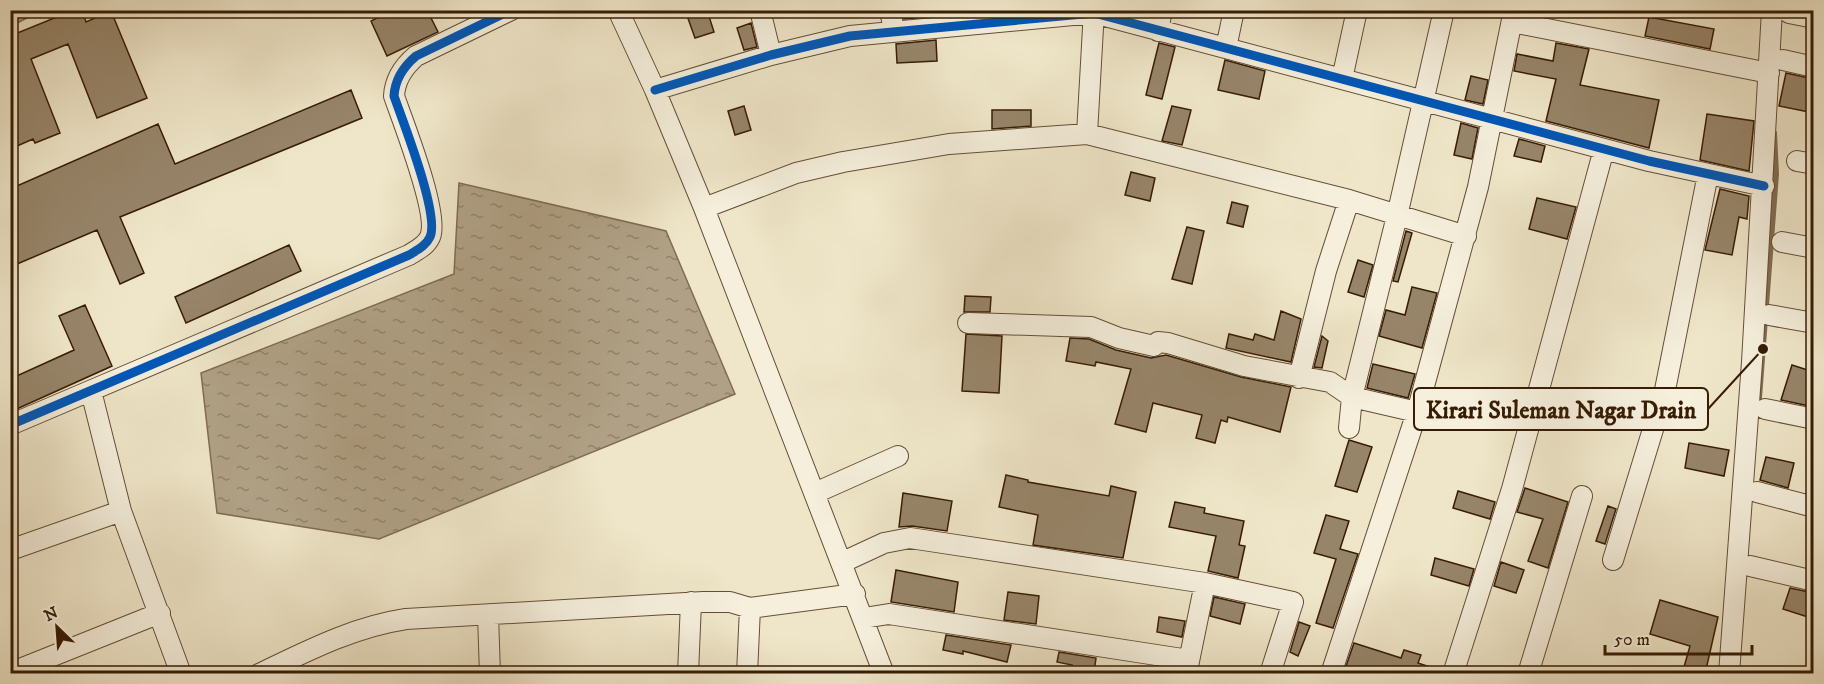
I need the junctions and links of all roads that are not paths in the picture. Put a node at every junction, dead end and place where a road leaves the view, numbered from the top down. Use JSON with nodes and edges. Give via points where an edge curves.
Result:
{"nodes":[{"id":1,"x":511,"y":10,"type":"edge"},
{"id":2,"x":618,"y":10,"type":"edge"},
{"id":3,"x":760,"y":10,"type":"edge"},
{"id":4,"x":890,"y":10,"type":"edge"},
{"id":5,"x":1162,"y":10,"type":"edge"},
{"id":6,"x":1234,"y":10,"type":"edge"},
{"id":7,"x":1357,"y":10,"type":"edge"},
{"id":8,"x":1444,"y":10,"type":"edge"},
{"id":9,"x":1781,"y":11,"type":"edge"},
{"id":10,"x":1094,"y":12,"type":"edge"},
{"id":11,"x":1027,"y":15,"type":"edge"},
{"id":12,"x":1513,"y":16,"type":"edge"},
{"id":13,"x":1814,"y":18,"type":"edge"},
{"id":14,"x":1158,"y":31,"type":"junction"},
{"id":15,"x":894,"y":32,"type":"junction"},
{"id":16,"x":1226,"y":48,"type":"junction"},
{"id":17,"x":771,"y":55,"type":"junction"},
{"id":18,"x":1776,"y":66,"type":"junction"},
{"id":19,"x":1814,"y":67,"type":"edge"},
{"id":20,"x":1342,"y":79,"type":"junction"},
{"id":21,"x":655,"y":90,"type":"junction"},
{"id":22,"x":1424,"y":102,"type":"junction"},
{"id":23,"x":1492,"y":119,"type":"junction"},
{"id":24,"x":1087,"y":134,"type":"junction"},
{"id":25,"x":1604,"y":149,"type":"junction"},
{"id":26,"x":1708,"y":174,"type":"junction"},
{"id":27,"x":1764,"y":186,"type":"junction"},
{"id":28,"x":1349,"y":200,"type":"junction"},
{"id":29,"x":704,"y":208,"type":"junction"},
{"id":30,"x":1397,"y":216,"type":"junction"},
{"id":31,"x":1466,"y":236,"type":"junction"},
{"id":32,"x":1782,"y":242,"type":"dead end"},
{"id":33,"x":1814,"y":249,"type":"edge"},
{"id":34,"x":1769,"y":315,"type":"dead end"},
{"id":35,"x":968,"y":323,"type":"dead end"},
{"id":36,"x":1814,"y":323,"type":"edge"},
{"id":37,"x":1299,"y":378,"type":"junction"},
{"id":38,"x":91,"y":391,"type":"junction"},
{"id":39,"x":1353,"y":397,"type":"junction"},
{"id":40,"x":1765,"y":409,"type":"dead end"},
{"id":41,"x":1417,"y":412,"type":"junction"},
{"id":42,"x":1814,"y":419,"type":"edge"},
{"id":43,"x":10,"y":425,"type":"edge"},
{"id":44,"x":1349,"y":428,"type":"dead end"},
{"id":45,"x":898,"y":456,"type":"dead end"},
{"id":46,"x":1756,"y":492,"type":"dead end"},
{"id":47,"x":815,"y":493,"type":"junction"},
{"id":48,"x":1582,"y":496,"type":"dead end"},
{"id":49,"x":1814,"y":507,"type":"edge"},
{"id":50,"x":122,"y":511,"type":"junction"},
{"id":51,"x":10,"y":549,"type":"edge"},
{"id":52,"x":1613,"y":560,"type":"dead end"},
{"id":53,"x":843,"y":562,"type":"junction"},
{"id":54,"x":1750,"y":566,"type":"dead end"},
{"id":55,"x":1814,"y":581,"type":"edge"},
{"id":56,"x":1205,"y":583,"type":"junction"},
{"id":57,"x":855,"y":594,"type":"junction"},
{"id":58,"x":691,"y":602,"type":"junction"},
{"id":59,"x":750,"y":608,"type":"junction"},
{"id":60,"x":160,"y":613,"type":"junction"},
{"id":61,"x":488,"y":615,"type":"junction"},
{"id":62,"x":864,"y":618,"type":"junction"},
{"id":63,"x":1731,"y":642,"type":"junction"},
{"id":64,"x":1187,"y":667,"type":"edge"},
{"id":65,"x":10,"y":673,"type":"edge"},
{"id":66,"x":181,"y":674,"type":"edge"},
{"id":67,"x":259,"y":674,"type":"edge"},
{"id":68,"x":490,"y":674,"type":"edge"},
{"id":69,"x":688,"y":674,"type":"edge"},
{"id":70,"x":747,"y":674,"type":"edge"},
{"id":71,"x":884,"y":674,"type":"edge"},
{"id":72,"x":1270,"y":674,"type":"edge"},
{"id":73,"x":1331,"y":674,"type":"edge"},
{"id":74,"x":1453,"y":674,"type":"edge"},
{"id":75,"x":1528,"y":674,"type":"edge"},
{"id":76,"x":1718,"y":674,"type":"edge"},
{"id":77,"x":1730,"y":674,"type":"edge"}],
"edges":[{"from":1,"to":38,"type":"street","via":[[416,56],[395,84],[394,96],[432,212],[430,237],[423,246]]},
{"from":2,"to":21,"type":"street"},
{"from":3,"to":17,"type":"street"},
{"from":4,"to":15,"type":"street"},
{"from":5,"to":14,"type":"street"},
{"from":6,"to":16,"type":"street"},
{"from":7,"to":20,"type":"street"},
{"from":8,"to":22,"type":"street"},
{"from":9,"to":13,"type":"street"},
{"from":9,"to":18,"type":"street"},
{"from":10,"to":11,"type":"street"},
{"from":10,"to":14,"type":"street"},
{"from":10,"to":24,"type":"street"},
{"from":11,"to":15,"type":"street"},
{"from":12,"to":18,"type":"street"},
{"from":12,"to":23,"type":"street"},
{"from":14,"to":16,"type":"street"},
{"from":15,"to":17,"type":"street","via":[[850,36]]},
{"from":16,"to":20,"type":"street"},
{"from":17,"to":21,"type":"street"},
{"from":18,"to":19,"type":"street"},
{"from":18,"to":27,"type":"street"},
{"from":20,"to":22,"type":"street"},
{"from":21,"to":29,"type":"street"},
{"from":22,"to":23,"type":"street"},
{"from":22,"to":30,"type":"street"},
{"from":23,"to":25,"type":"street"},
{"from":23,"to":31,"type":"street"},
{"from":24,"to":28,"type":"street"},
{"from":24,"to":29,"type":"street","via":[[949,144],[843,162],[787,176]]},
{"from":25,"to":26,"type":"street"},
{"from":25,"to":74,"type":"street","via":[[1512,489]]},
{"from":26,"to":27,"type":"street"},
{"from":26,"to":52,"type":"street","via":[[1665,390]]},
{"from":27,"to":63,"type":"street"},
{"from":28,"to":30,"type":"street"},
{"from":28,"to":37,"type":"street"},
{"from":29,"to":47,"type":"street"},
{"from":30,"to":31,"type":"street"},
{"from":30,"to":39,"type":"street"},
{"from":31,"to":41,"type":"street"},
{"from":32,"to":33,"type":"street"},
{"from":34,"to":36,"type":"street"},
{"from":35,"to":37,"type":"street","via":[[1091,327],[1119,338],[1154,346],[1158,342],[1168,343]]},
{"from":37,"to":39,"type":"street","via":[[1330,382]]},
{"from":38,"to":43,"type":"street"},
{"from":38,"to":50,"type":"street"},
{"from":39,"to":41,"type":"street"},
{"from":39,"to":44,"type":"street"},
{"from":40,"to":42,"type":"street"},
{"from":41,"to":73,"type":"street"},
{"from":45,"to":47,"type":"street"},
{"from":46,"to":49,"type":"street"},
{"from":47,"to":53,"type":"street"},
{"from":48,"to":75,"type":"street"},
{"from":50,"to":51,"type":"street"},
{"from":50,"to":60,"type":"street"},
{"from":53,"to":56,"type":"street","via":[[884,543],[910,538]]},
{"from":53,"to":57,"type":"street"},
{"from":54,"to":55,"type":"street"},
{"from":56,"to":64,"type":"street"},
{"from":56,"to":72,"type":"street","via":[[1293,602]]},
{"from":57,"to":59,"type":"street"},
{"from":57,"to":62,"type":"street"},
{"from":58,"to":59,"type":"street","via":[[729,602]]},
{"from":58,"to":61,"type":"street"},
{"from":58,"to":69,"type":"street"},
{"from":59,"to":70,"type":"street"},
{"from":60,"to":65,"type":"street"},
{"from":60,"to":66,"type":"street"},
{"from":61,"to":67,"type":"street","via":[[379,623],[345,634]]},
{"from":61,"to":68,"type":"street"},
{"from":62,"to":64,"type":"street","via":[[889,614]]},
{"from":62,"to":71,"type":"street"},
{"from":63,"to":76,"type":"street"},
{"from":63,"to":77,"type":"street"}]}
